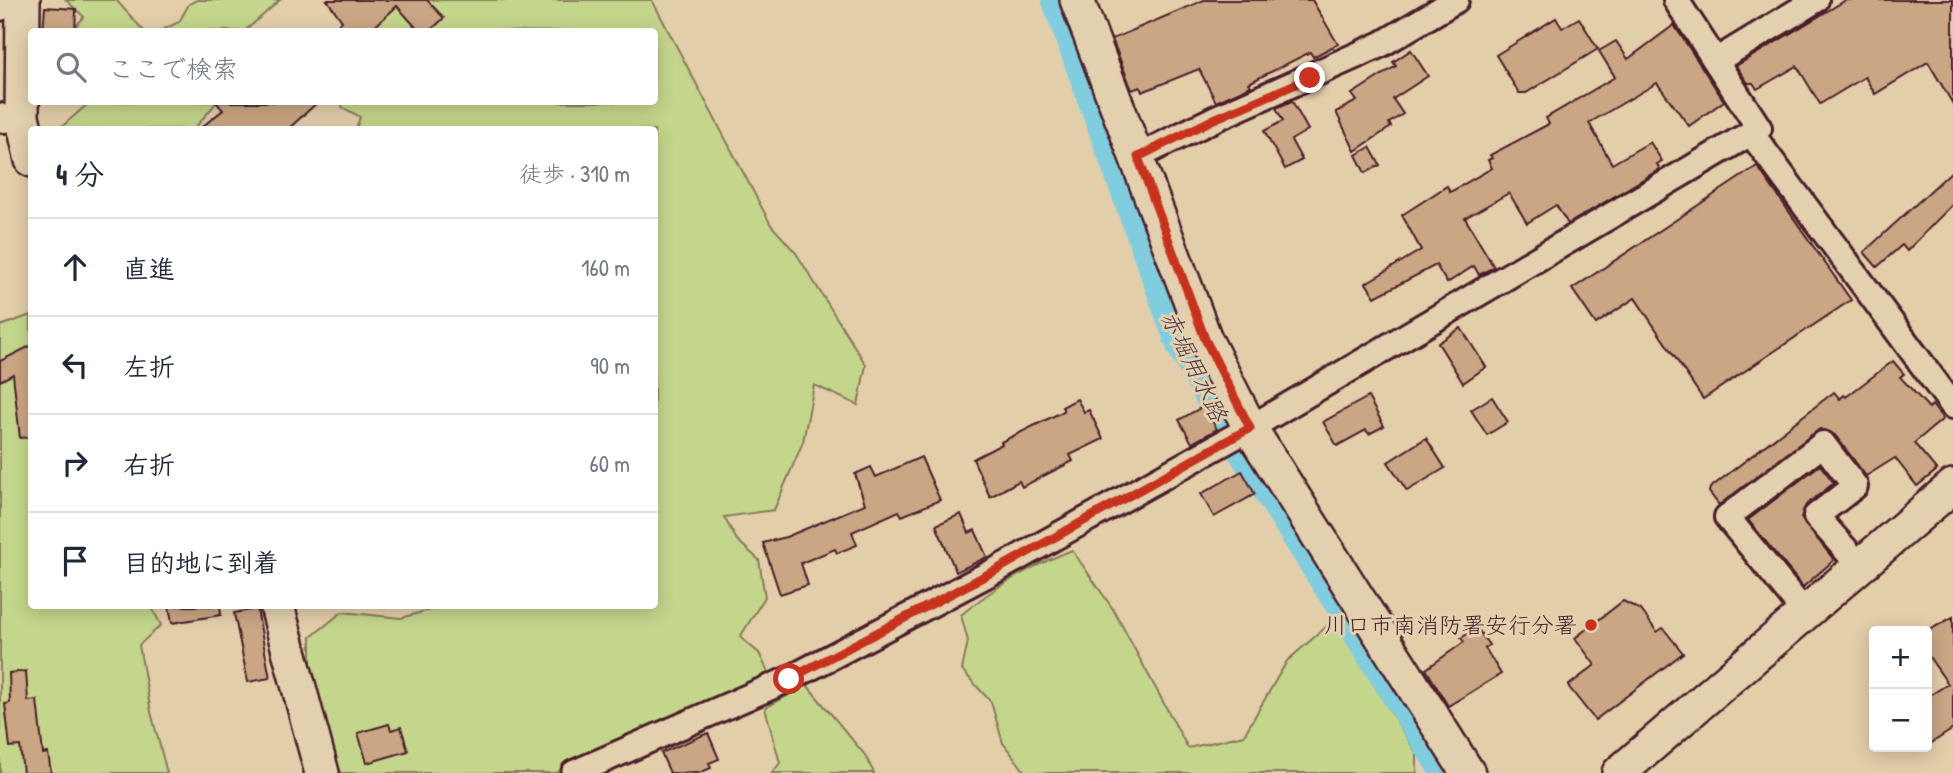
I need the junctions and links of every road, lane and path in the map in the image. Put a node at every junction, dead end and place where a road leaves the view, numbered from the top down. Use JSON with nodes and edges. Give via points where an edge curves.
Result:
{"nodes":[{"id":1,"x":8,"y":0,"type":"edge"},
{"id":2,"x":23,"y":0,"type":"edge"},
{"id":3,"x":1077,"y":0,"type":"edge"},
{"id":4,"x":1456,"y":0,"type":"edge"},
{"id":5,"x":1676,"y":0,"type":"edge"},
{"id":6,"x":1816,"y":0,"type":"edge"},
{"id":7,"x":0,"y":8,"type":"edge"},
{"id":8,"x":1717,"y":60,"type":"junction"},
{"id":9,"x":11,"y":116,"type":"edge"},
{"id":10,"x":1751,"y":133,"type":"junction"},
{"id":11,"x":28,"y":152,"type":"edge"},
{"id":12,"x":1138,"y":157,"type":"junction"},
{"id":13,"x":1953,"y":407,"type":"edge"},
{"id":14,"x":1250,"y":428,"type":"junction"},
{"id":15,"x":1953,"y":486,"type":"edge"},
{"id":16,"x":1860,"y":566,"type":"junction"},
{"id":17,"x":278,"y":609,"type":"edge"},
{"id":18,"x":1805,"y":613,"type":"junction"},
{"id":19,"x":322,"y":773,"type":"edge"},
{"id":20,"x":574,"y":773,"type":"edge"},
{"id":21,"x":1468,"y":773,"type":"edge"},
{"id":22,"x":1619,"y":773,"type":"edge"}],
"edges":[{"from":1,"to":7,"type":"street"},
{"from":2,"to":9,"type":"street"},
{"from":3,"to":12,"type":"street"},
{"from":4,"to":12,"type":"street","via":[[1382,44]]},
{"from":5,"to":8,"type":"street"},
{"from":6,"to":8,"type":"street"},
{"from":8,"to":10,"type":"street","via":[[1759,128]]},
{"from":9,"to":11,"type":"street"},
{"from":10,"to":13,"type":"street"},
{"from":10,"to":14,"type":"street"},
{"from":12,"to":14,"type":"street","via":[[1205,339]]},
{"from":14,"to":20,"type":"street","via":[[789,679]]},
{"from":14,"to":21,"type":"street"},
{"from":15,"to":16,"type":"street"},
{"from":16,"to":18,"type":"street"},
{"from":16,"to":18,"type":"street","via":[[1816,516],[1855,486],[1823,444],[1727,517]]},
{"from":17,"to":19,"type":"street"},
{"from":18,"to":22,"type":"street"}]}
